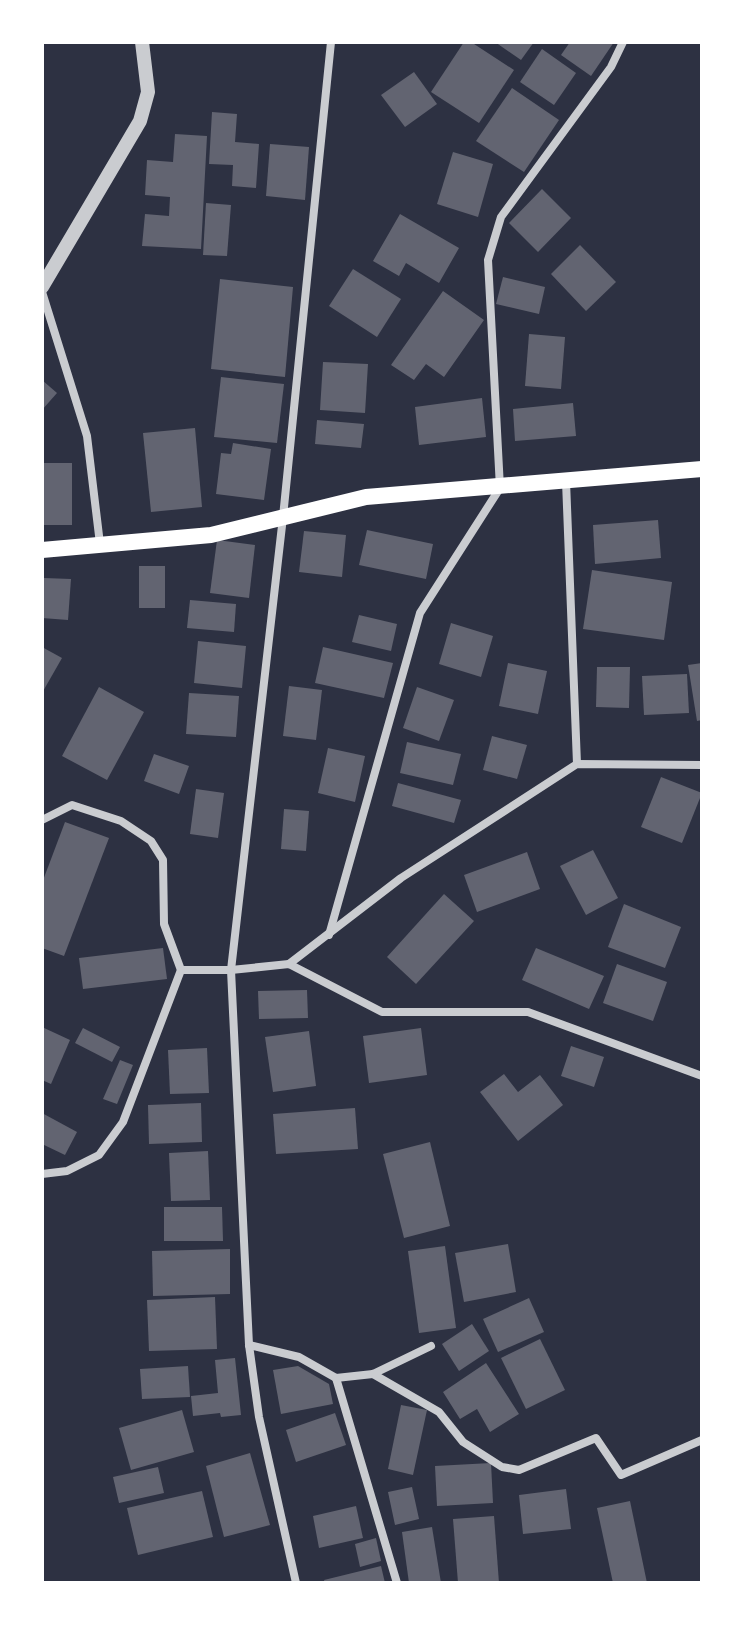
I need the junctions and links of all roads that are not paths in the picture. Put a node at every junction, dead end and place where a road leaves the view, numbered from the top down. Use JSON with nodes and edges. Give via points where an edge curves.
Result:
{"nodes":[{"id":1,"x":142,"y":42,"type":"edge"},
{"id":2,"x":331,"y":42,"type":"edge"},
{"id":3,"x":623,"y":42,"type":"edge"},
{"id":4,"x":42,"y":290,"type":"edge"},
{"id":5,"x":702,"y":469,"type":"edge"},
{"id":6,"x":566,"y":481,"type":"junction"},
{"id":7,"x":500,"y":488,"type":"junction"},
{"id":8,"x":283,"y":517,"type":"junction"},
{"id":9,"x":100,"y":544,"type":"junction"},
{"id":10,"x":42,"y":550,"type":"edge"},
{"id":11,"x":577,"y":764,"type":"junction"},
{"id":12,"x":702,"y":765,"type":"edge"},
{"id":13,"x":42,"y":820,"type":"edge"},
{"id":14,"x":329,"y":935,"type":"junction"},
{"id":15,"x":289,"y":964,"type":"junction"},
{"id":16,"x":181,"y":970,"type":"junction"},
{"id":17,"x":231,"y":970,"type":"junction"},
{"id":18,"x":702,"y":1076,"type":"edge"},
{"id":19,"x":42,"y":1174,"type":"edge"},
{"id":20,"x":249,"y":1345,"type":"junction"},
{"id":21,"x":431,"y":1346,"type":"dead end"},
{"id":22,"x":373,"y":1374,"type":"junction"},
{"id":23,"x":336,"y":1378,"type":"junction"},
{"id":24,"x":702,"y":1440,"type":"edge"},
{"id":25,"x":296,"y":1583,"type":"edge"},
{"id":26,"x":397,"y":1583,"type":"edge"}],
"edges":[{"from":1,"to":4,"type":"street","via":[[148,92],[140,121]]},
{"from":2,"to":8,"type":"street"},
{"from":3,"to":7,"type":"street","via":[[611,67],[501,217],[488,260]]},
{"from":4,"to":9,"type":"street","via":[[87,436]]},
{"from":5,"to":6,"type":"main road"},
{"from":6,"to":7,"type":"main road"},
{"from":6,"to":11,"type":"street"},
{"from":7,"to":8,"type":"main road","via":[[366,497]]},
{"from":7,"to":14,"type":"street","via":[[420,613]]},
{"from":8,"to":9,"type":"main road","via":[[211,535]]},
{"from":8,"to":17,"type":"street"},
{"from":9,"to":10,"type":"main road"},
{"from":11,"to":12,"type":"street"},
{"from":11,"to":14,"type":"street","via":[[401,878]]},
{"from":13,"to":16,"type":"street","via":[[72,805],[121,821],[151,841],[163,860],[164,924]]},
{"from":14,"to":15,"type":"street"},
{"from":15,"to":17,"type":"street"},
{"from":15,"to":18,"type":"street","via":[[382,1012],[528,1012]]},
{"from":16,"to":17,"type":"street"},
{"from":16,"to":19,"type":"street","via":[[123,1122],[99,1155],[67,1171]]},
{"from":17,"to":20,"type":"street"},
{"from":20,"to":23,"type":"street","via":[[299,1357]]},
{"from":20,"to":25,"type":"street","via":[[259,1417]]},
{"from":21,"to":22,"type":"street"},
{"from":22,"to":23,"type":"street"},
{"from":22,"to":24,"type":"street","via":[[439,1412],[463,1442],[502,1467],[519,1470],[596,1438],[621,1475]]},
{"from":23,"to":26,"type":"street"}]}
